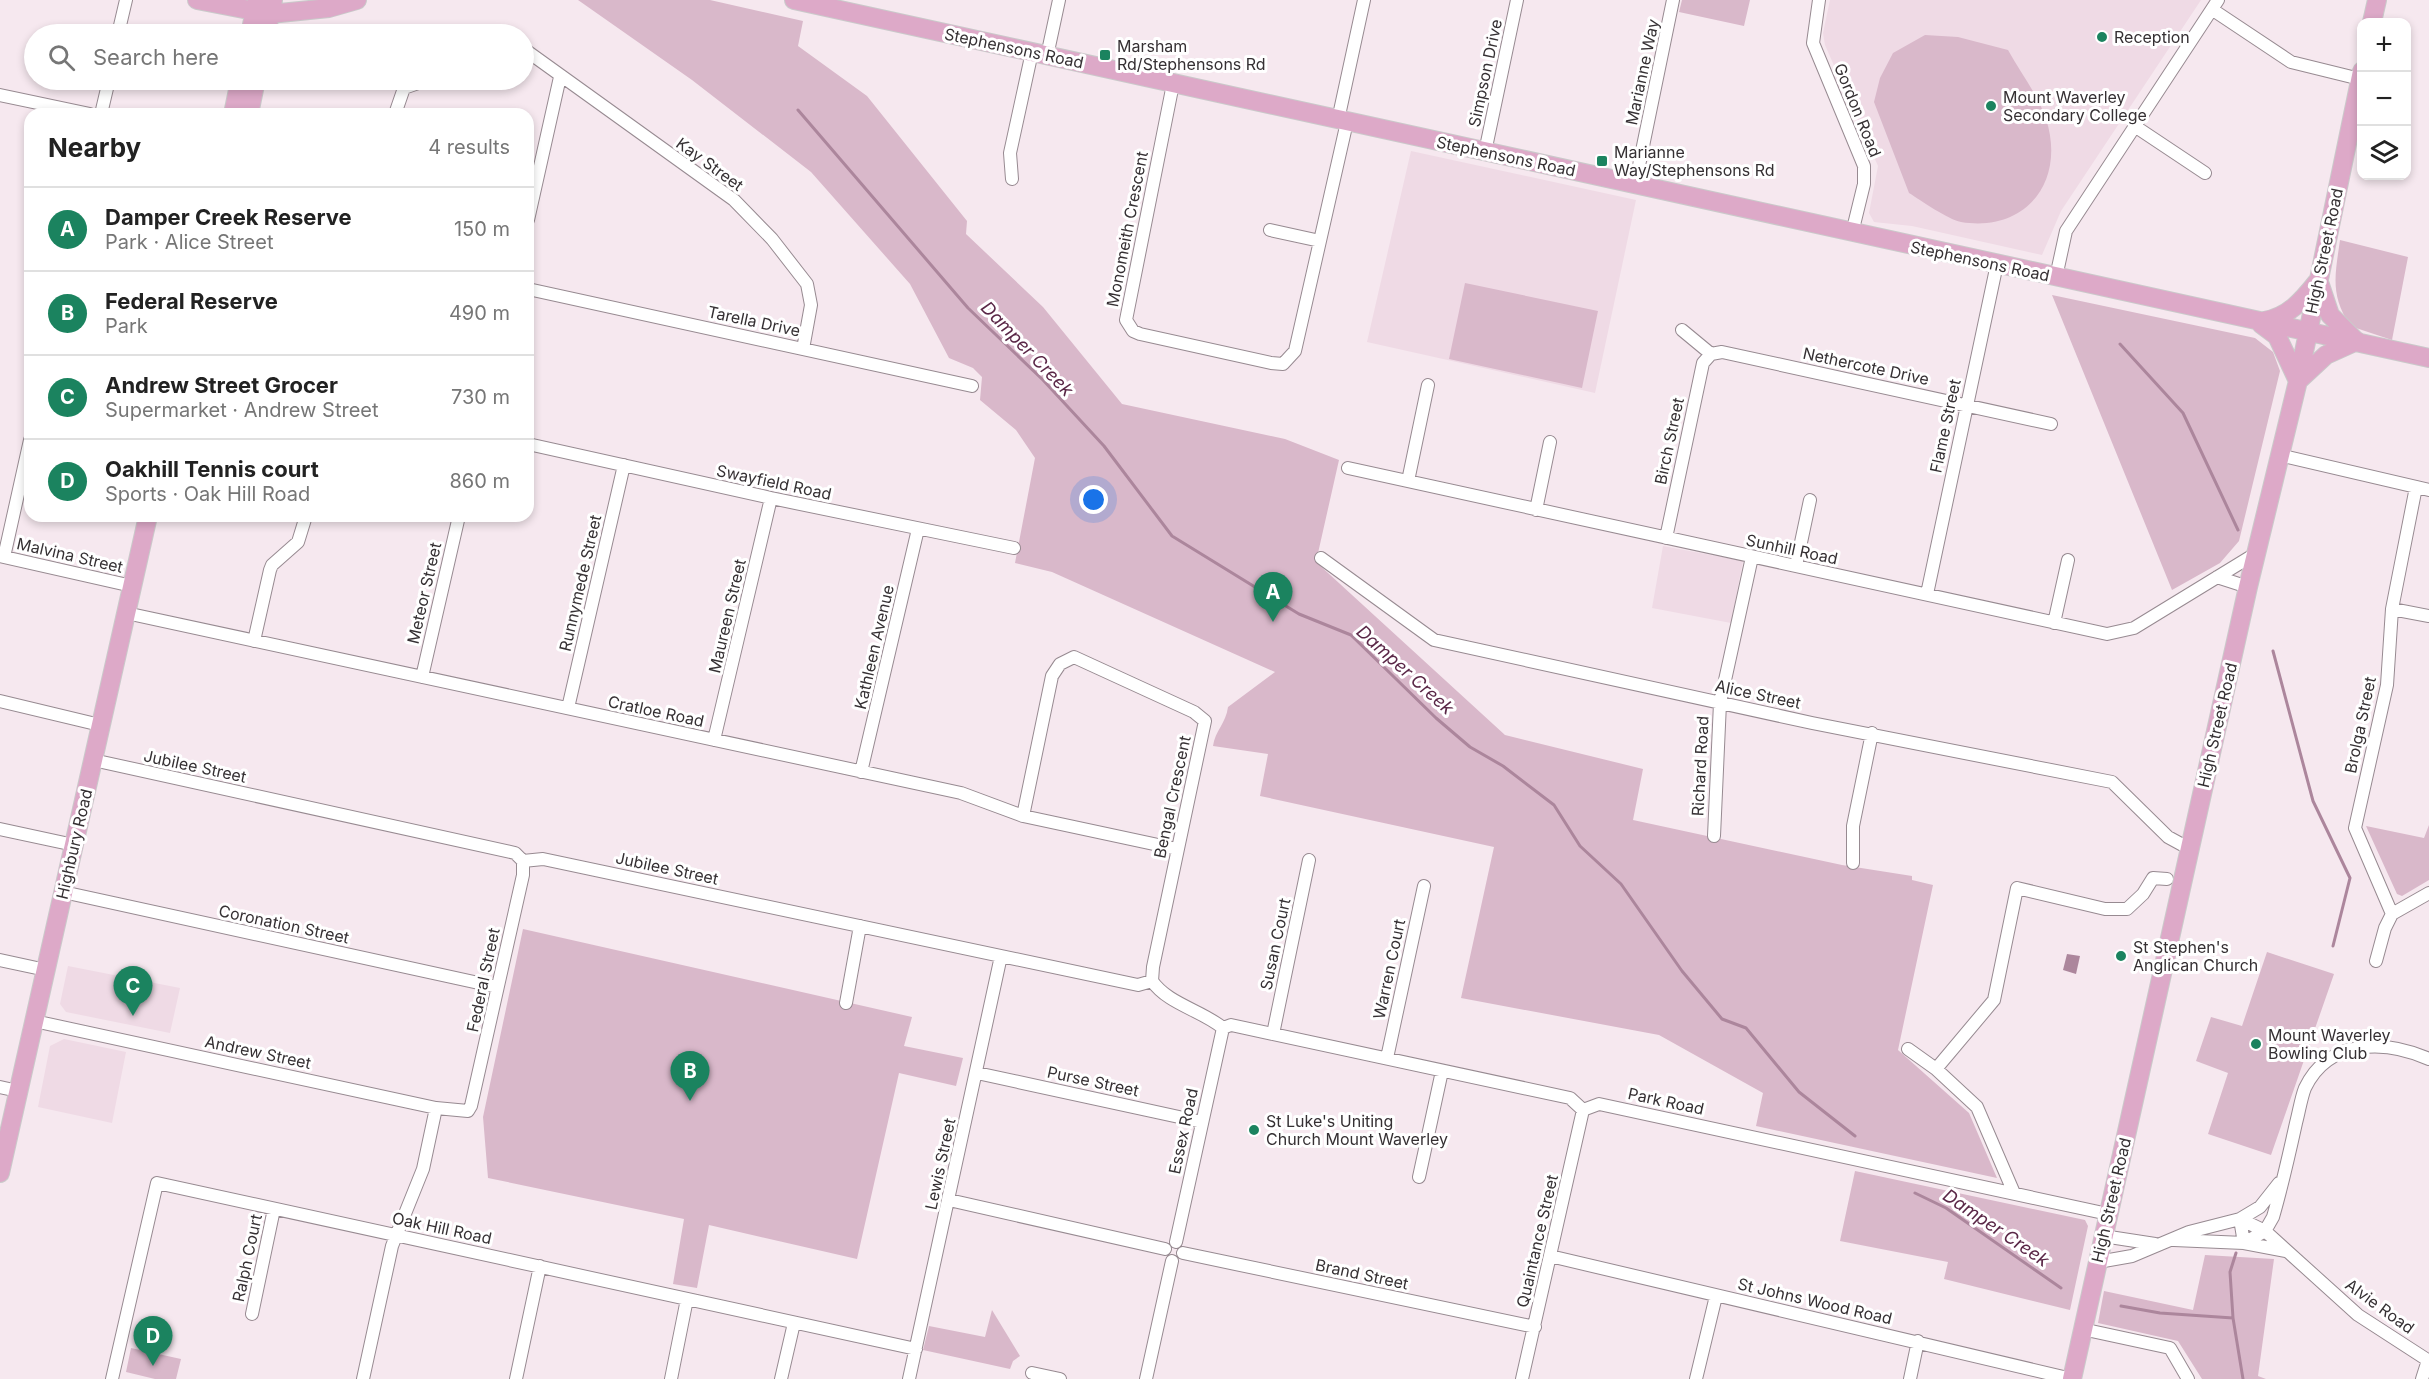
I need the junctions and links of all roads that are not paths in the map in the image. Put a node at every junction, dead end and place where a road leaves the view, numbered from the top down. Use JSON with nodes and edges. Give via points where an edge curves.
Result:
{"nodes":[{"id":1,"x":126,"y":0,"type":"edge"},
{"id":2,"x":197,"y":0,"type":"edge"},
{"id":3,"x":357,"y":0,"type":"edge"},
{"id":4,"x":794,"y":0,"type":"edge"},
{"id":5,"x":1059,"y":0,"type":"edge"},
{"id":6,"x":1364,"y":0,"type":"edge"},
{"id":7,"x":1517,"y":0,"type":"edge"},
{"id":8,"x":1673,"y":0,"type":"edge"},
{"id":9,"x":1819,"y":0,"type":"edge"},
{"id":10,"x":2377,"y":0,"type":"edge"},
{"id":11,"x":2215,"y":5,"type":"edge"},
{"id":12,"x":264,"y":7,"type":"edge"},
{"id":13,"x":2373,"y":18,"type":"edge"},
{"id":14,"x":120,"y":24,"type":"edge"},
{"id":15,"x":255,"y":24,"type":"edge"},
{"id":16,"x":265,"y":24,"type":"edge"},
{"id":17,"x":1040,"y":54,"type":"junction"},
{"id":18,"x":534,"y":57,"type":"edge"},
{"id":19,"x":2357,"y":74,"type":"edge"},
{"id":20,"x":560,"y":77,"type":"junction"},
{"id":21,"x":1173,"y":84,"type":"junction"},
{"id":22,"x":107,"y":90,"type":"edge"},
{"id":23,"x":241,"y":90,"type":"edge"},
{"id":24,"x":252,"y":90,"type":"edge"},
{"id":25,"x":403,"y":90,"type":"edge"},
{"id":26,"x":2357,"y":94,"type":"edge"},
{"id":27,"x":0,"y":95,"type":"edge"},
{"id":28,"x":62,"y":108,"type":"edge"},
{"id":29,"x":102,"y":108,"type":"edge"},
{"id":30,"x":243,"y":108,"type":"edge"},
{"id":31,"x":246,"y":108,"type":"edge"},
{"id":32,"x":397,"y":108,"type":"edge"},
{"id":33,"x":1343,"y":121,"type":"junction"},
{"id":34,"x":2136,"y":127,"type":"junction"},
{"id":35,"x":1485,"y":152,"type":"junction"},
{"id":36,"x":2205,"y":173,"type":"dead end"},
{"id":37,"x":1012,"y":179,"type":"dead end"},
{"id":38,"x":1635,"y":185,"type":"junction"},
{"id":39,"x":534,"y":193,"type":"edge"},
{"id":40,"x":1270,"y":230,"type":"dead end"},
{"id":41,"x":1852,"y":233,"type":"junction"},
{"id":42,"x":1320,"y":241,"type":"junction"},
{"id":43,"x":1997,"y":264,"type":"junction"},
{"id":44,"x":2056,"y":277,"type":"junction"},
{"id":45,"x":2318,"y":281,"type":"junction"},
{"id":46,"x":534,"y":290,"type":"edge"},
{"id":47,"x":2259,"y":322,"type":"junction"},
{"id":48,"x":1682,"y":330,"type":"dead end"},
{"id":49,"x":2308,"y":331,"type":"junction"},
{"id":50,"x":2356,"y":341,"type":"junction"},
{"id":51,"x":803,"y":349,"type":"junction"},
{"id":52,"x":1711,"y":354,"type":"junction"},
{"id":53,"x":2429,"y":358,"type":"edge"},
{"id":54,"x":2298,"y":381,"type":"junction"},
{"id":55,"x":1428,"y":385,"type":"dead end"},
{"id":56,"x":972,"y":386,"type":"dead end"},
{"id":57,"x":1966,"y":405,"type":"junction"},
{"id":58,"x":2050,"y":424,"type":"dead end"},
{"id":59,"x":1550,"y":442,"type":"dead end"},
{"id":60,"x":534,"y":445,"type":"edge"},
{"id":61,"x":2279,"y":455,"type":"junction"},
{"id":62,"x":24,"y":465,"type":"edge"},
{"id":63,"x":624,"y":465,"type":"junction"},
{"id":64,"x":1348,"y":468,"type":"dead end"},
{"id":65,"x":1408,"y":481,"type":"junction"},
{"id":66,"x":2423,"y":488,"type":"edge"},
{"id":67,"x":771,"y":498,"type":"junction"},
{"id":68,"x":1810,"y":500,"type":"dead end"},
{"id":69,"x":1536,"y":510,"type":"junction"},
{"id":70,"x":147,"y":522,"type":"edge"},
{"id":71,"x":304,"y":522,"type":"edge"},
{"id":72,"x":458,"y":522,"type":"edge"},
{"id":73,"x":918,"y":529,"type":"junction"},
{"id":74,"x":1666,"y":538,"type":"junction"},
{"id":75,"x":1014,"y":548,"type":"dead end"},
{"id":76,"x":2255,"y":554,"type":"junction"},
{"id":77,"x":2,"y":557,"type":"edge"},
{"id":78,"x":1752,"y":557,"type":"junction"},
{"id":79,"x":1321,"y":558,"type":"dead end"},
{"id":80,"x":2068,"y":560,"type":"dead end"},
{"id":81,"x":1796,"y":566,"type":"junction"},
{"id":82,"x":2217,"y":577,"type":"junction"},
{"id":83,"x":132,"y":586,"type":"junction"},
{"id":84,"x":2248,"y":587,"type":"junction"},
{"id":85,"x":1927,"y":594,"type":"junction"},
{"id":86,"x":2392,"y":609,"type":"junction"},
{"id":87,"x":126,"y":614,"type":"junction"},
{"id":88,"x":2429,"y":616,"type":"edge"},
{"id":89,"x":2054,"y":623,"type":"junction"},
{"id":90,"x":254,"y":641,"type":"junction"},
{"id":91,"x":422,"y":677,"type":"junction"},
{"id":92,"x":0,"y":701,"type":"edge"},
{"id":93,"x":1720,"y":703,"type":"junction"},
{"id":94,"x":568,"y":708,"type":"junction"},
{"id":95,"x":100,"y":726,"type":"junction"},
{"id":96,"x":1872,"y":733,"type":"junction"},
{"id":97,"x":714,"y":740,"type":"junction"},
{"id":98,"x":93,"y":760,"type":"junction"},
{"id":99,"x":861,"y":772,"type":"junction"},
{"id":100,"x":1023,"y":816,"type":"junction"},
{"id":101,"x":0,"y":829,"type":"edge"},
{"id":102,"x":1714,"y":836,"type":"dead end"},
{"id":103,"x":74,"y":844,"type":"junction"},
{"id":104,"x":1177,"y":849,"type":"junction"},
{"id":105,"x":2190,"y":849,"type":"junction"},
{"id":106,"x":1309,"y":860,"type":"dead end"},
{"id":107,"x":524,"y":861,"type":"junction"},
{"id":108,"x":1853,"y":863,"type":"dead end"},
{"id":109,"x":2167,"y":879,"type":"dead end"},
{"id":110,"x":1424,"y":886,"type":"dead end"},
{"id":111,"x":63,"y":892,"type":"junction"},
{"id":112,"x":2429,"y":893,"type":"edge"},
{"id":113,"x":2392,"y":914,"type":"junction"},
{"id":114,"x":860,"y":926,"type":"junction"},
{"id":115,"x":1001,"y":956,"type":"junction"},
{"id":116,"x":0,"y":960,"type":"edge"},
{"id":117,"x":2376,"y":961,"type":"dead end"},
{"id":118,"x":46,"y":970,"type":"junction"},
{"id":119,"x":1152,"y":981,"type":"junction"},
{"id":120,"x":497,"y":987,"type":"junction"},
{"id":121,"x":846,"y":1003,"type":"dead end"},
{"id":122,"x":34,"y":1021,"type":"junction"},
{"id":123,"x":1223,"y":1028,"type":"junction"},
{"id":124,"x":1273,"y":1034,"type":"junction"},
{"id":125,"x":1908,"y":1049,"type":"dead end"},
{"id":126,"x":1387,"y":1058,"type":"junction"},
{"id":127,"x":2429,"y":1059,"type":"edge"},
{"id":128,"x":1936,"y":1069,"type":"junction"},
{"id":129,"x":1442,"y":1071,"type":"junction"},
{"id":130,"x":977,"y":1073,"type":"junction"},
{"id":131,"x":0,"y":1087,"type":"edge"},
{"id":132,"x":18,"y":1091,"type":"junction"},
{"id":133,"x":471,"y":1106,"type":"joint"},
{"id":134,"x":436,"y":1108,"type":"junction"},
{"id":135,"x":1583,"y":1110,"type":"junction"},
{"id":136,"x":1202,"y":1122,"type":"junction"},
{"id":137,"x":0,"y":1173,"type":"edge"},
{"id":138,"x":2284,"y":1174,"type":"junction"},
{"id":139,"x":1419,"y":1177,"type":"dead end"},
{"id":140,"x":2014,"y":1193,"type":"junction"},
{"id":141,"x":949,"y":1200,"type":"junction"},
{"id":142,"x":274,"y":1209,"type":"junction"},
{"id":143,"x":2108,"y":1214,"type":"junction"},
{"id":144,"x":2240,"y":1219,"type":"junction"},
{"id":145,"x":2265,"y":1231,"type":"junction"},
{"id":146,"x":397,"y":1235,"type":"junction"},
{"id":147,"x":2103,"y":1236,"type":"junction"},
{"id":148,"x":2171,"y":1240,"type":"junction"},
{"id":149,"x":1176,"y":1242,"type":"junction"},
{"id":150,"x":2155,"y":1244,"type":"junction"},
{"id":151,"x":2244,"y":1244,"type":"junction"},
{"id":152,"x":1165,"y":1249,"type":"junction"},
{"id":153,"x":2286,"y":1251,"type":"junction"},
{"id":154,"x":1183,"y":1253,"type":"junction"},
{"id":155,"x":1550,"y":1256,"type":"junction"},
{"id":156,"x":1172,"y":1261,"type":"junction"},
{"id":157,"x":2098,"y":1262,"type":"junction"},
{"id":158,"x":540,"y":1266,"type":"junction"},
{"id":159,"x":1716,"y":1296,"type":"junction"},
{"id":160,"x":687,"y":1299,"type":"junction"},
{"id":161,"x":252,"y":1314,"type":"dead end"},
{"id":162,"x":794,"y":1323,"type":"junction"},
{"id":163,"x":1534,"y":1327,"type":"junction"},
{"id":164,"x":2082,"y":1329,"type":"junction"},
{"id":165,"x":1918,"y":1341,"type":"junction"},
{"id":166,"x":915,"y":1349,"type":"junction"},
{"id":167,"x":2428,"y":1361,"type":"edge"},
{"id":168,"x":1032,"y":1373,"type":"dead end"},
{"id":169,"x":112,"y":1379,"type":"edge"},
{"id":170,"x":363,"y":1379,"type":"edge"},
{"id":171,"x":516,"y":1379,"type":"edge"},
{"id":172,"x":671,"y":1379,"type":"edge"},
{"id":173,"x":781,"y":1379,"type":"edge"},
{"id":174,"x":909,"y":1379,"type":"edge"},
{"id":175,"x":1060,"y":1379,"type":"edge"},
{"id":176,"x":1146,"y":1379,"type":"edge"},
{"id":177,"x":1522,"y":1379,"type":"edge"},
{"id":178,"x":1696,"y":1379,"type":"edge"},
{"id":179,"x":1910,"y":1379,"type":"edge"},
{"id":180,"x":2072,"y":1379,"type":"edge"},
{"id":181,"x":2188,"y":1379,"type":"edge"},
{"id":182,"x":2422,"y":1379,"type":"edge"}],
"edges":[{"from":1,"to":14,"type":"street"},
{"from":2,"to":12,"type":"main road"},
{"from":3,"to":12,"type":"main road","via":[[330,8]]},
{"from":4,"to":17,"type":"main road","name":"Stephensons Road"},
{"from":5,"to":17,"type":"street"},
{"from":6,"to":33,"type":"street","name":"Monomeith Crescent"},
{"from":7,"to":35,"type":"street","name":"Simpson Drive"},
{"from":8,"to":38,"type":"street","name":"Marianne Way"},
{"from":9,"to":41,"type":"street","name":"Gordon Road","via":[[1813,43],[1864,166],[1864,184]]},
{"from":10,"to":13,"type":"main road"},
{"from":11,"to":19,"type":"street","via":[[2291,62]]},
{"from":11,"to":34,"type":"street"},
{"from":12,"to":15,"type":"main road"},
{"from":12,"to":16,"type":"main road"},
{"from":17,"to":21,"type":"main road","name":"Stephensons Road"},
{"from":17,"to":37,"type":"street","via":[[1010,153]]},
{"from":18,"to":20,"type":"street","name":"Kay Street"},
{"from":20,"to":39,"type":"street"},
{"from":20,"to":51,"type":"street","name":"Kay Street","via":[[734,200],[772,239],[807,284],[811,305]]},
{"from":21,"to":33,"type":"main road","name":"Stephensons Road"},
{"from":21,"to":42,"type":"street","name":"Monomeith Crescent","via":[[1126,312],[1128,327],[1140,334],[1283,364],[1295,351]]},
{"from":22,"to":29,"type":"street"},
{"from":23,"to":30,"type":"main road"},
{"from":24,"to":31,"type":"main road"},
{"from":25,"to":32,"type":"street"},
{"from":26,"to":45,"type":"main road","name":"High Street Road"},
{"from":27,"to":28,"type":"street"},
{"from":33,"to":35,"type":"main road","name":"Stephensons Road"},
{"from":33,"to":42,"type":"street","name":"Monomeith Crescent"},
{"from":34,"to":36,"type":"street"},
{"from":34,"to":44,"type":"street","via":[[2066,231]]},
{"from":35,"to":38,"type":"main road","name":"Stephensons Road"},
{"from":38,"to":41,"type":"main road","name":"Stephensons Road"},
{"from":40,"to":42,"type":"street"},
{"from":41,"to":43,"type":"main road","name":"Stephensons Road"},
{"from":43,"to":44,"type":"main road","name":"Stephensons Road"},
{"from":43,"to":57,"type":"street","name":"Flame Street"},
{"from":44,"to":47,"type":"main road","name":"Stephensons Road"},
{"from":45,"to":47,"type":"main road","via":[[2280,319]]},
{"from":45,"to":49,"type":"main road","name":"High Street Road"},
{"from":45,"to":50,"type":"main road","via":[[2330,315]]},
{"from":46,"to":51,"type":"street","name":"Tarella Drive"},
{"from":47,"to":49,"type":"main road","name":"Stephensons Road"},
{"from":47,"to":54,"type":"main road","via":[[2277,336]]},
{"from":48,"to":52,"type":"street"},
{"from":49,"to":50,"type":"main road","name":"Stephensons Road"},
{"from":49,"to":54,"type":"main road","name":"High Street Road"},
{"from":50,"to":53,"type":"main road","name":"Stephensons Road"},
{"from":50,"to":54,"type":"main road","via":[[2326,355]]},
{"from":51,"to":56,"type":"street","name":"Tarella Drive"},
{"from":52,"to":57,"type":"street","name":"Nethercote Drive","via":[[1722,352]]},
{"from":52,"to":74,"type":"street","name":"Birch Street","via":[[1703,363]]},
{"from":54,"to":61,"type":"main road","name":"High Street Road"},
{"from":55,"to":65,"type":"street"},
{"from":57,"to":58,"type":"street","name":"Nethercote Drive"},
{"from":57,"to":85,"type":"street","name":"Flame Street"},
{"from":59,"to":69,"type":"street"},
{"from":60,"to":63,"type":"street","name":"Swayfield Road"},
{"from":61,"to":66,"type":"street"},
{"from":61,"to":76,"type":"main road","name":"High Street Road"},
{"from":62,"to":77,"type":"street"},
{"from":63,"to":67,"type":"street","name":"Swayfield Road"},
{"from":63,"to":94,"type":"street","name":"Runnymede Street"},
{"from":64,"to":65,"type":"street","name":"Sunhill Road"},
{"from":65,"to":69,"type":"street","name":"Sunhill Road"},
{"from":66,"to":86,"type":"street","name":"Brolga Street"},
{"from":67,"to":73,"type":"street","name":"Swayfield Road"},
{"from":67,"to":97,"type":"street","name":"Maureen Street"},
{"from":68,"to":81,"type":"street"},
{"from":69,"to":74,"type":"street","name":"Sunhill Road"},
{"from":70,"to":83,"type":"main road","name":"Highbury Road"},
{"from":71,"to":90,"type":"street","via":[[298,542],[272,565]]},
{"from":72,"to":91,"type":"street","name":"Meteor Street"},
{"from":73,"to":75,"type":"street","name":"Swayfield Road"},
{"from":73,"to":99,"type":"street","name":"Kathleen Avenue"},
{"from":74,"to":78,"type":"street","name":"Sunhill Road"},
{"from":76,"to":82,"type":"street","name":"Sunhill Road"},
{"from":76,"to":84,"type":"main road","name":"High Street Road"},
{"from":77,"to":83,"type":"street","name":"Malvina Street"},
{"from":78,"to":81,"type":"street","name":"Sunhill Road"},
{"from":78,"to":93,"type":"street","name":"Richard Road"},
{"from":79,"to":93,"type":"street","name":"Alice Street","via":[[1434,640]]},
{"from":80,"to":89,"type":"street"},
{"from":81,"to":85,"type":"street","name":"Sunhill Road"},
{"from":82,"to":84,"type":"street"},
{"from":82,"to":89,"type":"street","name":"Sunhill Road","via":[[2134,628],[2107,634]]},
{"from":83,"to":87,"type":"main road","name":"Highbury Road"},
{"from":84,"to":105,"type":"main road","name":"High Street Road"},
{"from":85,"to":89,"type":"street","name":"Sunhill Road"},
{"from":86,"to":88,"type":"street"},
{"from":86,"to":113,"type":"street","name":"Brolga Street","via":[[2387,685],[2355,828]]},
{"from":87,"to":90,"type":"street","name":"Cratloe Road"},
{"from":87,"to":95,"type":"main road","name":"Highbury Road"},
{"from":90,"to":91,"type":"street","name":"Cratloe Road"},
{"from":91,"to":94,"type":"street","name":"Cratloe Road"},
{"from":92,"to":95,"type":"street"},
{"from":93,"to":96,"type":"street","name":"Alice Street"},
{"from":93,"to":102,"type":"street","name":"Richard Road"},
{"from":94,"to":97,"type":"street","name":"Cratloe Road"},
{"from":95,"to":98,"type":"main road","name":"Highbury Road"},
{"from":96,"to":105,"type":"street","name":"Alice Street","via":[[2112,782],[2168,837]]},
{"from":96,"to":108,"type":"street","via":[[1853,826]]},
{"from":97,"to":99,"type":"street","name":"Cratloe Road"},
{"from":98,"to":103,"type":"main road","name":"Highbury Road"},
{"from":98,"to":107,"type":"street","name":"Jubilee Street","via":[[515,853]]},
{"from":99,"to":100,"type":"street","name":"Cratloe Road","via":[[961,793]]},
{"from":100,"to":104,"type":"street","name":"Cratloe Road"},
{"from":100,"to":104,"type":"street","name":"Bengal Crescent","via":[[1052,676],[1060,664],[1074,657],[1194,712],[1205,721]]},
{"from":101,"to":103,"type":"street"},
{"from":103,"to":111,"type":"main road","name":"Highbury Road"},
{"from":104,"to":119,"type":"street","name":"Bengal Crescent"},
{"from":105,"to":143,"type":"main road","name":"High Street Road"},
{"from":106,"to":124,"type":"street","name":"Susan Court"},
{"from":107,"to":114,"type":"street","name":"Jubilee Street","via":[[543,859]]},
{"from":107,"to":120,"type":"street","name":"Federal Street"},
{"from":109,"to":128,"type":"street","via":[[2153,878],[2127,909],[2105,909],[2017,888],[1994,1000]]},
{"from":110,"to":126,"type":"street","name":"Warren Court"},
{"from":111,"to":118,"type":"main road","name":"Highbury Road"},
{"from":111,"to":120,"type":"street","name":"Coronation Street"},
{"from":112,"to":113,"type":"street"},
{"from":113,"to":117,"type":"street"},
{"from":114,"to":115,"type":"street","name":"Jubilee Street"},
{"from":114,"to":121,"type":"street"},
{"from":115,"to":119,"type":"street","name":"Jubilee Street","via":[[1138,985]]},
{"from":115,"to":130,"type":"street","name":"Lewis Street"},
{"from":116,"to":118,"type":"street"},
{"from":118,"to":122,"type":"main road","name":"Highbury Road"},
{"from":119,"to":123,"type":"street","via":[[1161,994],[1207,1014]]},
{"from":120,"to":133,"type":"street","name":"Federal Street"},
{"from":122,"to":132,"type":"main road","name":"Highbury Road"},
{"from":122,"to":134,"type":"street","name":"Andrew Street"},
{"from":123,"to":124,"type":"street","via":[[1231,1025]]},
{"from":123,"to":136,"type":"street","name":"Essex Road"},
{"from":124,"to":126,"type":"street"},
{"from":125,"to":128,"type":"street"},
{"from":126,"to":129,"type":"street"},
{"from":127,"to":138,"type":"street","via":[[2394,1047],[2367,1045],[2340,1052],[2319,1066],[2305,1088]]},
{"from":128,"to":140,"type":"street","via":[[1977,1107]]},
{"from":129,"to":135,"type":"street","via":[[1570,1098]]},
{"from":129,"to":139,"type":"street"},
{"from":130,"to":136,"type":"street","name":"Purse Street"},
{"from":130,"to":141,"type":"street","name":"Lewis Street"},
{"from":131,"to":132,"type":"street"},
{"from":132,"to":137,"type":"main road","name":"Highbury Road"},
{"from":133,"to":134,"type":"street","name":"Andrew Street","via":[[462,1113]]},
{"from":134,"to":146,"type":"street","via":[[423,1169]]},
{"from":135,"to":140,"type":"street","name":"Park Road","via":[[1599,1104]]},
{"from":135,"to":155,"type":"street","name":"Quaintance Street"},
{"from":136,"to":149,"type":"street","name":"Essex Road"},
{"from":138,"to":144,"type":"street","via":[[2260,1207]]},
{"from":138,"to":145,"type":"street","via":[[2273,1217]]},
{"from":140,"to":143,"type":"street","name":"Park Road"},
{"from":141,"to":152,"type":"street"},
{"from":141,"to":166,"type":"street","name":"Lewis Street"},
{"from":142,"to":146,"type":"street","name":"Oak Hill Road"},
{"from":142,"to":161,"type":"street","name":"Ralph Court"},
{"from":142,"to":169,"type":"street","name":"Oak Hill Road","via":[[157,1183]]},
{"from":143,"to":147,"type":"main road","name":"High Street Road"},
{"from":144,"to":145,"type":"street","name":"Alvie Road"},
{"from":144,"to":148,"type":"street"},
{"from":144,"to":151,"type":"street"},
{"from":145,"to":151,"type":"street"},
{"from":145,"to":153,"type":"street","name":"Alvie Road"},
{"from":146,"to":158,"type":"street","name":"Oak Hill Road"},
{"from":146,"to":170,"type":"street"},
{"from":147,"to":150,"type":"street"},
{"from":147,"to":157,"type":"main road","name":"High Street Road"},
{"from":148,"to":150,"type":"street"},
{"from":148,"to":151,"type":"street"},
{"from":149,"to":152,"type":"street"},
{"from":149,"to":154,"type":"street"},
{"from":150,"to":157,"type":"street","via":[[2132,1256]]},
{"from":151,"to":153,"type":"street"},
{"from":152,"to":156,"type":"street"},
{"from":153,"to":167,"type":"street","name":"Alvie Road","via":[[2358,1314]]},
{"from":154,"to":156,"type":"street"},
{"from":154,"to":163,"type":"street","name":"Brand Street"},
{"from":155,"to":159,"type":"street","name":"St Johns Wood Road"},
{"from":155,"to":163,"type":"street","name":"Quaintance Street"},
{"from":156,"to":176,"type":"street"},
{"from":157,"to":164,"type":"main road","name":"High Street Road"},
{"from":158,"to":160,"type":"street","name":"Oak Hill Road"},
{"from":158,"to":171,"type":"street"},
{"from":159,"to":165,"type":"street","name":"St Johns Wood Road"},
{"from":159,"to":178,"type":"street"},
{"from":160,"to":162,"type":"street","name":"Oak Hill Road"},
{"from":160,"to":172,"type":"street"},
{"from":162,"to":166,"type":"street","name":"Oak Hill Road"},
{"from":162,"to":173,"type":"street"},
{"from":163,"to":177,"type":"street","name":"Quaintance Street"},
{"from":164,"to":180,"type":"main road","name":"High Street Road"},
{"from":164,"to":181,"type":"street","via":[[2170,1348]]},
{"from":165,"to":179,"type":"street"},
{"from":165,"to":180,"type":"street","name":"St Johns Wood Road"},
{"from":166,"to":174,"type":"street","name":"Lewis Street"},
{"from":167,"to":182,"type":"street"},
{"from":168,"to":175,"type":"street"}]}
